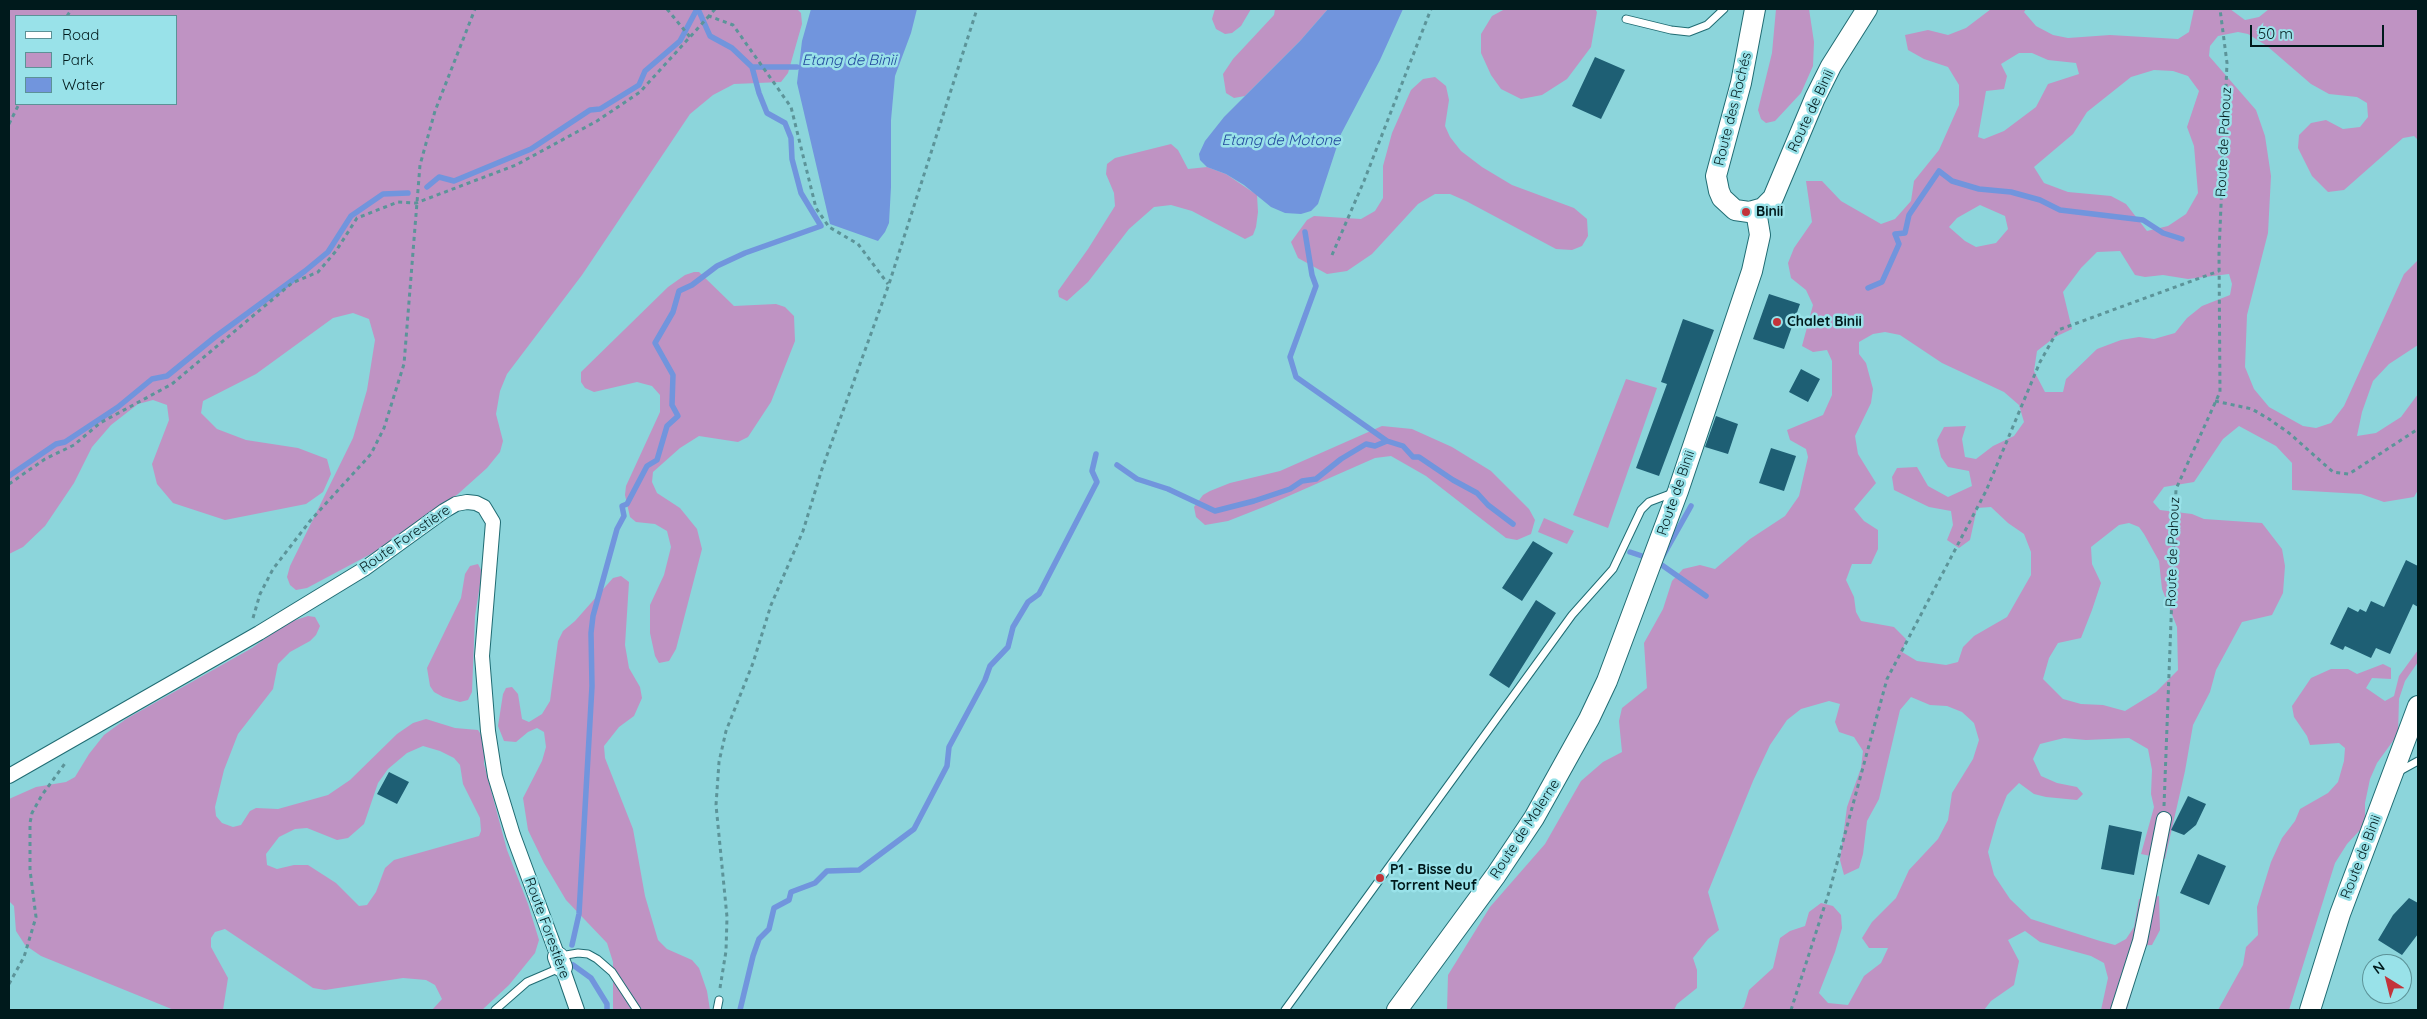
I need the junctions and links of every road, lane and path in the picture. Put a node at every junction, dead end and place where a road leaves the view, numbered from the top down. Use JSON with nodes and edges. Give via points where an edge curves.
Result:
{"nodes":[{"id":1,"x":476,"y":9,"type":"edge"},
{"id":2,"x":667,"y":9,"type":"edge"},
{"id":3,"x":715,"y":9,"type":"edge"},
{"id":4,"x":977,"y":9,"type":"edge"},
{"id":5,"x":1430,"y":9,"type":"edge"},
{"id":6,"x":1724,"y":9,"type":"edge"},
{"id":7,"x":1755,"y":9,"type":"edge"},
{"id":8,"x":1867,"y":9,"type":"edge"},
{"id":9,"x":2220,"y":9,"type":"edge"},
{"id":10,"x":708,"y":17,"type":"junction"},
{"id":11,"x":1626,"y":19,"type":"dead end"},
{"id":12,"x":690,"y":36,"type":"junction"},
{"id":13,"x":18,"y":105,"type":"edge"},
{"id":14,"x":9,"y":124,"type":"edge"},
{"id":15,"x":416,"y":204,"type":"junction"},
{"id":16,"x":1756,"y":211,"type":"junction"},
{"id":17,"x":1332,"y":255,"type":"dead end"},
{"id":18,"x":2219,"y":272,"type":"junction"},
{"id":19,"x":888,"y":284,"type":"junction"},
{"id":20,"x":2215,"y":401,"type":"junction"},
{"id":21,"x":2418,"y":429,"type":"edge"},
{"id":22,"x":9,"y":484,"type":"edge"},
{"id":23,"x":1678,"y":491,"type":"junction"},
{"id":24,"x":259,"y":633,"type":"junction"},
{"id":25,"x":2418,"y":706,"type":"edge"},
{"id":26,"x":80,"y":736,"type":"junction"},
{"id":27,"x":2418,"y":761,"type":"edge"},
{"id":28,"x":1564,"y":767,"type":"joint"},
{"id":29,"x":9,"y":776,"type":"edge"},
{"id":30,"x":2392,"y":776,"type":"junction"},
{"id":31,"x":2164,"y":819,"type":"joint"},
{"id":32,"x":560,"y":962,"type":"junction"},
{"id":33,"x":9,"y":984,"type":"edge"},
{"id":34,"x":719,"y":1000,"type":"joint"},
{"id":35,"x":495,"y":1010,"type":"edge"},
{"id":36,"x":577,"y":1010,"type":"edge"},
{"id":37,"x":637,"y":1010,"type":"edge"},
{"id":38,"x":717,"y":1010,"type":"edge"},
{"id":39,"x":1285,"y":1010,"type":"edge"},
{"id":40,"x":1397,"y":1010,"type":"edge"},
{"id":41,"x":1791,"y":1010,"type":"edge"},
{"id":42,"x":2118,"y":1010,"type":"edge"},
{"id":43,"x":2310,"y":1010,"type":"edge"}],
"edges":[{"from":1,"to":15,"type":"path","via":[[435,111],[420,166]]},
{"from":2,"to":12,"type":"path"},
{"from":3,"to":10,"type":"path"},
{"from":4,"to":19,"type":"path"},
{"from":5,"to":17,"type":"path"},
{"from":6,"to":11,"type":"lane","via":[[1707,25],[1689,32]]},
{"from":7,"to":16,"type":"street","name":"Route des Rochés","via":[[1741,83],[1716,176],[1719,191],[1730,206],[1742,212]]},
{"from":8,"to":16,"type":"street","name":"Route de Binii","via":[[1815,98],[1773,198]]},
{"from":9,"to":18,"type":"path","name":"Route de Pahouz","via":[[2227,63]]},
{"from":10,"to":12,"type":"path"},
{"from":10,"to":19,"type":"path","via":[[732,25],[791,106],[816,208],[829,227],[858,244]]},
{"from":12,"to":15,"type":"path","via":[[640,92],[597,121],[516,165]]},
{"from":13,"to":14,"type":"path"},
{"from":15,"to":22,"type":"path","via":[[398,202],[357,218],[318,272],[292,283],[172,384],[100,424],[74,445],[45,459]]},
{"from":15,"to":24,"type":"path","via":[[404,364],[384,428],[371,454],[310,521],[273,569],[252,617]]},
{"from":16,"to":23,"type":"street","name":"Route de Binii","via":[[1760,235],[1752,271]]},
{"from":18,"to":20,"type":"path","name":"Route de Pahouz","via":[[2220,392]]},
{"from":18,"to":41,"type":"path","via":[[2058,330],[2040,362],[1986,491],[1887,679],[1830,889]]},
{"from":19,"to":34,"type":"path","via":[[803,531],[772,605],[723,745],[716,805],[726,903],[726,939]]},
{"from":20,"to":21,"type":"path","via":[[2252,409],[2289,433],[2333,472],[2349,474]]},
{"from":20,"to":31,"type":"path","name":"Route de Pahouz","via":[[2176,489]]},
{"from":23,"to":28,"type":"street","name":"Route de Binii","via":[[1610,673]]},
{"from":23,"to":39,"type":"lane","via":[[1649,502],[1641,510],[1613,569],[1572,615]]},
{"from":24,"to":26,"type":"street","name":"Route Forestière"},
{"from":24,"to":32,"type":"street","name":"Route Forestière","via":[[364,569],[456,504],[467,502],[484,507],[493,522],[482,656],[495,776]]},
{"from":25,"to":30,"type":"street","name":"Route de Binii"},
{"from":26,"to":29,"type":"street","name":"Route Forestière"},
{"from":26,"to":33,"type":"path","via":[[78,747],[42,794],[32,813],[30,870],[36,918],[24,957]]},
{"from":27,"to":30,"type":"lane"},
{"from":28,"to":40,"type":"street","name":"Route de Malerne","via":[[1496,875]]},
{"from":30,"to":43,"type":"street","name":"Route de Binii","via":[[2340,914]]},
{"from":31,"to":42,"type":"street","via":[[2140,941]]},
{"from":32,"to":35,"type":"lane","via":[[527,982]]},
{"from":32,"to":36,"type":"street","name":"Route Forestière"},
{"from":32,"to":37,"type":"lane","via":[[578,953],[597,959],[612,972]]},
{"from":34,"to":38,"type":"lane"}]}
